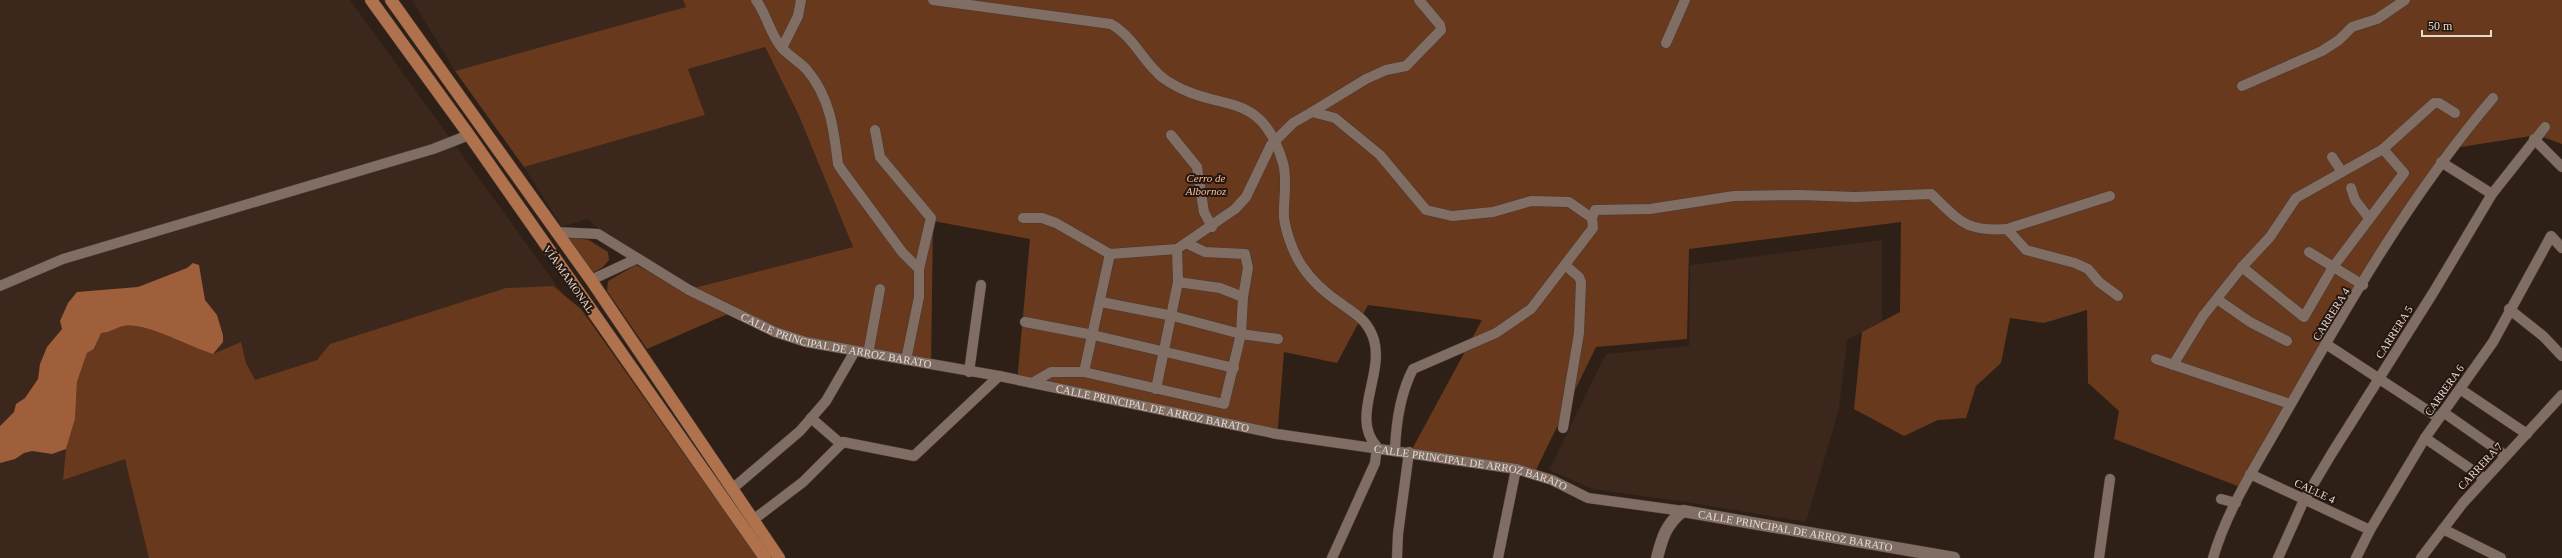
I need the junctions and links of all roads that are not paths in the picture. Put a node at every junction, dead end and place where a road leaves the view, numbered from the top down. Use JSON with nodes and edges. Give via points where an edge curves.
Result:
{"nodes":[{"id":1,"x":371,"y":0,"type":"edge"},
{"id":2,"x":391,"y":0,"type":"edge"},
{"id":3,"x":756,"y":0,"type":"edge"},
{"id":4,"x":801,"y":0,"type":"edge"},
{"id":5,"x":933,"y":0,"type":"edge"},
{"id":6,"x":1419,"y":0,"type":"edge"},
{"id":7,"x":1685,"y":0,"type":"edge"},
{"id":8,"x":2406,"y":0,"type":"edge"},
{"id":9,"x":1666,"y":43,"type":"dead end"},
{"id":10,"x":782,"y":48,"type":"junction"},
{"id":11,"x":2242,"y":86,"type":"dead end"},
{"id":12,"x":2493,"y":98,"type":"dead end"},
{"id":13,"x":1312,"y":112,"type":"junction"},
{"id":14,"x":2455,"y":113,"type":"dead end"},
{"id":15,"x":2545,"y":127,"type":"dead end"},
{"id":16,"x":875,"y":130,"type":"dead end"},
{"id":17,"x":468,"y":134,"type":"junction"},
{"id":18,"x":1171,"y":134,"type":"dead end"},
{"id":19,"x":2534,"y":139,"type":"junction"},
{"id":20,"x":1274,"y":141,"type":"junction"},
{"id":21,"x":2383,"y":149,"type":"junction"},
{"id":22,"x":2332,"y":157,"type":"dead end"},
{"id":23,"x":2441,"y":162,"type":"junction"},
{"id":24,"x":2561,"y":162,"type":"edge"},
{"id":25,"x":2342,"y":172,"type":"junction"},
{"id":26,"x":2351,"y":188,"type":"dead end"},
{"id":27,"x":2492,"y":194,"type":"junction"},
{"id":28,"x":2110,"y":196,"type":"dead end"},
{"id":29,"x":1023,"y":218,"type":"dead end"},
{"id":30,"x":1592,"y":218,"type":"junction"},
{"id":31,"x":2369,"y":218,"type":"junction"},
{"id":32,"x":1212,"y":227,"type":"junction"},
{"id":33,"x":2007,"y":229,"type":"junction"},
{"id":34,"x":556,"y":232,"type":"junction"},
{"id":35,"x":1186,"y":243,"type":"junction"},
{"id":36,"x":2562,"y":248,"type":"edge"},
{"id":37,"x":1177,"y":249,"type":"junction"},
{"id":38,"x":2309,"y":252,"type":"dead end"},
{"id":39,"x":1110,"y":254,"type":"junction"},
{"id":40,"x":636,"y":259,"type":"junction"},
{"id":41,"x":1565,"y":265,"type":"junction"},
{"id":42,"x":2242,"y":267,"type":"junction"},
{"id":43,"x":2333,"y":267,"type":"junction"},
{"id":44,"x":919,"y":269,"type":"junction"},
{"id":45,"x":590,"y":280,"type":"junction"},
{"id":46,"x":1178,"y":282,"type":"junction"},
{"id":47,"x":981,"y":285,"type":"dead end"},
{"id":48,"x":2363,"y":285,"type":"junction"},
{"id":49,"x":0,"y":286,"type":"edge"},
{"id":50,"x":880,"y":289,"type":"dead end"},
{"id":51,"x":2118,"y":296,"type":"dead end"},
{"id":52,"x":1243,"y":297,"type":"junction"},
{"id":53,"x":2217,"y":298,"type":"junction"},
{"id":54,"x":1100,"y":302,"type":"junction"},
{"id":55,"x":2509,"y":308,"type":"junction"},
{"id":56,"x":1173,"y":316,"type":"junction"},
{"id":57,"x":1025,"y":322,"type":"dead end"},
{"id":58,"x":1241,"y":334,"type":"junction"},
{"id":59,"x":1093,"y":335,"type":"junction"},
{"id":60,"x":1278,"y":339,"type":"dead end"},
{"id":61,"x":2287,"y":341,"type":"dead end"},
{"id":62,"x":2326,"y":344,"type":"junction"},
{"id":63,"x":855,"y":351,"type":"junction"},
{"id":64,"x":1164,"y":352,"type":"junction"},
{"id":65,"x":868,"y":354,"type":"junction"},
{"id":66,"x":2562,"y":356,"type":"edge"},
{"id":67,"x":2156,"y":359,"type":"dead end"},
{"id":68,"x":906,"y":360,"type":"junction"},
{"id":69,"x":2173,"y":365,"type":"junction"},
{"id":70,"x":1234,"y":368,"type":"junction"},
{"id":71,"x":969,"y":372,"type":"junction"},
{"id":72,"x":1084,"y":372,"type":"junction"},
{"id":73,"x":999,"y":376,"type":"junction"},
{"id":74,"x":2378,"y":380,"type":"junction"},
{"id":75,"x":1032,"y":383,"type":"junction"},
{"id":76,"x":1156,"y":389,"type":"junction"},
{"id":77,"x":2460,"y":389,"type":"junction"},
{"id":78,"x":2562,"y":395,"type":"edge"},
{"id":79,"x":2290,"y":404,"type":"junction"},
{"id":80,"x":2441,"y":415,"type":"junction"},
{"id":81,"x":811,"y":418,"type":"junction"},
{"id":82,"x":1563,"y":428,"type":"dead end"},
{"id":83,"x":2526,"y":434,"type":"junction"},
{"id":84,"x":2425,"y":438,"type":"junction"},
{"id":85,"x":841,"y":444,"type":"junction"},
{"id":86,"x":1377,"y":447,"type":"junction"},
{"id":87,"x":1395,"y":450,"type":"junction"},
{"id":88,"x":1409,"y":452,"type":"junction"},
{"id":89,"x":2506,"y":456,"type":"junction"},
{"id":90,"x":1516,"y":469,"type":"junction"},
{"id":91,"x":2250,"y":474,"type":"junction"},
{"id":92,"x":2110,"y":479,"type":"dead end"},
{"id":93,"x":2485,"y":479,"type":"junction"},
{"id":94,"x":732,"y":489,"type":"junction"},
{"id":95,"x":2221,"y":499,"type":"dead end"},
{"id":96,"x":2304,"y":500,"type":"junction"},
{"id":97,"x":2236,"y":503,"type":"junction"},
{"id":98,"x":1683,"y":511,"type":"junction"},
{"id":99,"x":753,"y":520,"type":"junction"},
{"id":100,"x":2443,"y":529,"type":"junction"},
{"id":101,"x":2370,"y":530,"type":"junction"},
{"id":102,"x":765,"y":558,"type":"edge"},
{"id":103,"x":779,"y":558,"type":"edge"},
{"id":104,"x":1332,"y":558,"type":"edge"},
{"id":105,"x":1397,"y":558,"type":"edge"},
{"id":106,"x":1498,"y":558,"type":"edge"},
{"id":107,"x":1657,"y":558,"type":"edge"},
{"id":108,"x":1954,"y":558,"type":"edge"},
{"id":109,"x":2099,"y":558,"type":"edge"},
{"id":110,"x":2213,"y":558,"type":"edge"},
{"id":111,"x":2278,"y":558,"type":"edge"},
{"id":112,"x":2356,"y":558,"type":"edge"},
{"id":113,"x":2421,"y":558,"type":"edge"},
{"id":114,"x":2501,"y":558,"type":"edge"}],
"edges":[{"from":1,"to":17,"type":"main road","name":"VÍA MAMONAL"},
{"from":2,"to":34,"type":"main road","name":"VÍA MAMONAL"},
{"from":3,"to":10,"type":"street"},
{"from":4,"to":10,"type":"street","via":[[798,16]]},
{"from":5,"to":20,"type":"street","via":[[1111,24],[1129,37],[1153,69],[1165,79],[1206,99],[1225,102],[1254,113],[1264,122]]},
{"from":6,"to":13,"type":"street","via":[[1440,25],[1441,30],[1415,58],[1406,66],[1386,70],[1366,79]]},
{"from":7,"to":9,"type":"street"},
{"from":8,"to":11,"type":"street","via":[[2377,19],[2352,27],[2339,40],[2322,50]]},
{"from":10,"to":44,"type":"street","via":[[807,71],[830,108],[838,164],[841,169],[902,252]]},
{"from":12,"to":23,"type":"street","name":"CARRERA 4"},
{"from":13,"to":20,"type":"street","via":[[1293,123]]},
{"from":13,"to":30,"type":"street","via":[[1335,118],[1380,155],[1426,210],[1452,216],[1493,212],[1531,201],[1569,202]]},
{"from":14,"to":21,"type":"street","via":[[2439,103],[2434,103]]},
{"from":15,"to":19,"type":"street","name":"CARRERA 5"},
{"from":16,"to":44,"type":"street","via":[[880,156],[931,218]]},
{"from":17,"to":49,"type":"street","via":[[433,149],[62,259]]},
{"from":17,"to":102,"type":"main road","name":"VÍA MAMONAL"},
{"from":18,"to":32,"type":"street","via":[[1197,167],[1204,212]]},
{"from":19,"to":24,"type":"street"},
{"from":19,"to":27,"type":"street","name":"CARRERA 5"},
{"from":20,"to":32,"type":"street","via":[[1246,196],[1235,209]]},
{"from":20,"to":86,"type":"street","via":[[1284,164],[1284,218],[1298,258],[1309,275],[1343,305],[1358,314],[1372,333],[1375,361],[1366,426],[1368,436]]},
{"from":21,"to":25,"type":"street"},
{"from":21,"to":31,"type":"street","via":[[2404,173]]},
{"from":22,"to":25,"type":"street"},
{"from":23,"to":27,"type":"street"},
{"from":23,"to":48,"type":"street","name":"CARRERA 4"},
{"from":25,"to":42,"type":"street","via":[[2296,198],[2270,237]]},
{"from":26,"to":31,"type":"street","via":[[2355,200]]},
{"from":27,"to":74,"type":"street","name":"CARRERA 5"},
{"from":28,"to":33,"type":"street"},
{"from":29,"to":39,"type":"street","via":[[1042,218],[1056,223]]},
{"from":30,"to":33,"type":"street","via":[[1595,210],[1650,209],[1734,196],[1855,197],[1931,194],[1956,219],[1968,226],[1992,230]]},
{"from":30,"to":41,"type":"street","via":[[1593,228]]},
{"from":31,"to":43,"type":"street"},
{"from":32,"to":35,"type":"street"},
{"from":33,"to":51,"type":"street","via":[[2026,250],[2088,269],[2099,282]]},
{"from":34,"to":40,"type":"street","name":"CALLE PRINCIPAL DE ARROZ BARATO","via":[[598,234],[613,241]]},
{"from":34,"to":45,"type":"main road","name":"VÍA MAMONAL"},
{"from":35,"to":37,"type":"street"},
{"from":35,"to":52,"type":"street","via":[[1205,252],[1245,254],[1248,268]]},
{"from":36,"to":55,"type":"street","name":"CARRERA 6","via":[[2551,236]]},
{"from":37,"to":39,"type":"street"},
{"from":37,"to":46,"type":"street"},
{"from":38,"to":43,"type":"street"},
{"from":39,"to":54,"type":"street"},
{"from":40,"to":45,"type":"street"},
{"from":40,"to":63,"type":"street","name":"CALLE PRINCIPAL DE ARROZ BARATO","via":[[689,290],[775,332],[806,342]]},
{"from":41,"to":82,"type":"street","via":[[1581,282],[1579,333]]},
{"from":41,"to":87,"type":"street","via":[[1530,309],[1496,333],[1413,369],[1396,429]]},
{"from":42,"to":43,"type":"street","via":[[2304,317]]},
{"from":42,"to":53,"type":"street"},
{"from":43,"to":48,"type":"street"},
{"from":44,"to":68,"type":"street","via":[[919,297]]},
{"from":45,"to":94,"type":"main road","name":"VÍA MAMONAL"},
{"from":46,"to":52,"type":"street","via":[[1220,288]]},
{"from":46,"to":56,"type":"street"},
{"from":47,"to":71,"type":"street"},
{"from":48,"to":62,"type":"street","name":"CARRERA 4"},
{"from":50,"to":65,"type":"street"},
{"from":52,"to":58,"type":"street"},
{"from":53,"to":61,"type":"street","via":[[2250,322]]},
{"from":53,"to":69,"type":"street"},
{"from":54,"to":56,"type":"street"},
{"from":54,"to":59,"type":"street"},
{"from":55,"to":66,"type":"street","via":[[2543,336]]},
{"from":55,"to":77,"type":"street","name":"CARRERA 6","via":[[2493,342]]},
{"from":56,"to":58,"type":"street"},
{"from":56,"to":64,"type":"street"},
{"from":57,"to":59,"type":"street"},
{"from":58,"to":60,"type":"street"},
{"from":58,"to":70,"type":"street"},
{"from":59,"to":64,"type":"street"},
{"from":59,"to":72,"type":"street"},
{"from":62,"to":74,"type":"street"},
{"from":62,"to":79,"type":"street","name":"CARRERA 4"},
{"from":63,"to":65,"type":"street","name":"CALLE PRINCIPAL DE ARROZ BARATO"},
{"from":63,"to":81,"type":"street","via":[[826,401]]},
{"from":64,"to":70,"type":"street"},
{"from":64,"to":76,"type":"street"},
{"from":65,"to":68,"type":"street","name":"CALLE PRINCIPAL DE ARROZ BARATO"},
{"from":67,"to":69,"type":"street"},
{"from":68,"to":71,"type":"street","name":"CALLE PRINCIPAL DE ARROZ BARATO"},
{"from":69,"to":79,"type":"street"},
{"from":70,"to":76,"type":"street","via":[[1224,404]]},
{"from":71,"to":73,"type":"street","name":"CALLE PRINCIPAL DE ARROZ BARATO"},
{"from":72,"to":75,"type":"street","via":[[1051,372]]},
{"from":72,"to":76,"type":"street"},
{"from":73,"to":75,"type":"street","name":"CALLE PRINCIPAL DE ARROZ BARATO"},
{"from":73,"to":85,"type":"street","via":[[914,456],[847,442]]},
{"from":74,"to":80,"type":"street"},
{"from":74,"to":96,"type":"street","name":"CARRERA 5"},
{"from":75,"to":86,"type":"street","name":"CALLE PRINCIPAL DE ARROZ BARATO","via":[[1277,434]]},
{"from":77,"to":80,"type":"street","name":"CARRERA 6"},
{"from":77,"to":83,"type":"street"},
{"from":78,"to":83,"type":"street","name":"CARRERA 7"},
{"from":79,"to":91,"type":"street","name":"CARRERA 4"},
{"from":80,"to":84,"type":"street","name":"CARRERA 6"},
{"from":80,"to":89,"type":"street"},
{"from":81,"to":85,"type":"street"},
{"from":81,"to":94,"type":"street","via":[[800,431]]},
{"from":83,"to":89,"type":"street","name":"CARRERA 7"},
{"from":84,"to":93,"type":"street"},
{"from":84,"to":101,"type":"street","name":"CARRERA 6"},
{"from":85,"to":99,"type":"street","via":[[803,482]]},
{"from":86,"to":87,"type":"street","name":"CALLE PRINCIPAL DE ARROZ BARATO"},
{"from":86,"to":104,"type":"street","via":[[1375,463]]},
{"from":87,"to":88,"type":"street","name":"CALLE PRINCIPAL DE ARROZ BARATO"},
{"from":88,"to":90,"type":"street","name":"CALLE PRINCIPAL DE ARROZ BARATO"},
{"from":88,"to":105,"type":"street"},
{"from":89,"to":93,"type":"street","name":"CARRERA 7"},
{"from":90,"to":98,"type":"street","name":"CALLE PRINCIPAL DE ARROZ BARATO","via":[[1552,480],[1588,498]]},
{"from":90,"to":106,"type":"street"},
{"from":91,"to":96,"type":"street","name":"CALLE 4"},
{"from":91,"to":97,"type":"street","name":"CARRERA 4"},
{"from":92,"to":109,"type":"street"},
{"from":93,"to":100,"type":"street","name":"CARRERA 7"},
{"from":94,"to":99,"type":"main road","name":"VÍA MAMONAL"},
{"from":95,"to":97,"type":"street"},
{"from":96,"to":101,"type":"street","name":"CALLE 4"},
{"from":96,"to":111,"type":"street","name":"CARRERA 5"},
{"from":97,"to":110,"type":"street","name":"CARRERA 4","via":[[2219,538]]},
{"from":98,"to":107,"type":"street","name":"CALLE PRINCIPAL DE ARROZ BARATO","via":[[1668,525],[1661,538]]},
{"from":98,"to":108,"type":"street","name":"CALLE PRINCIPAL DE ARROZ BARATO"},
{"from":99,"to":103,"type":"main road","name":"VÍA MAMONAL"},
{"from":100,"to":113,"type":"street","name":"CARRERA 7"},
{"from":100,"to":114,"type":"street"},
{"from":101,"to":112,"type":"street","name":"CARRERA 6"}]}
